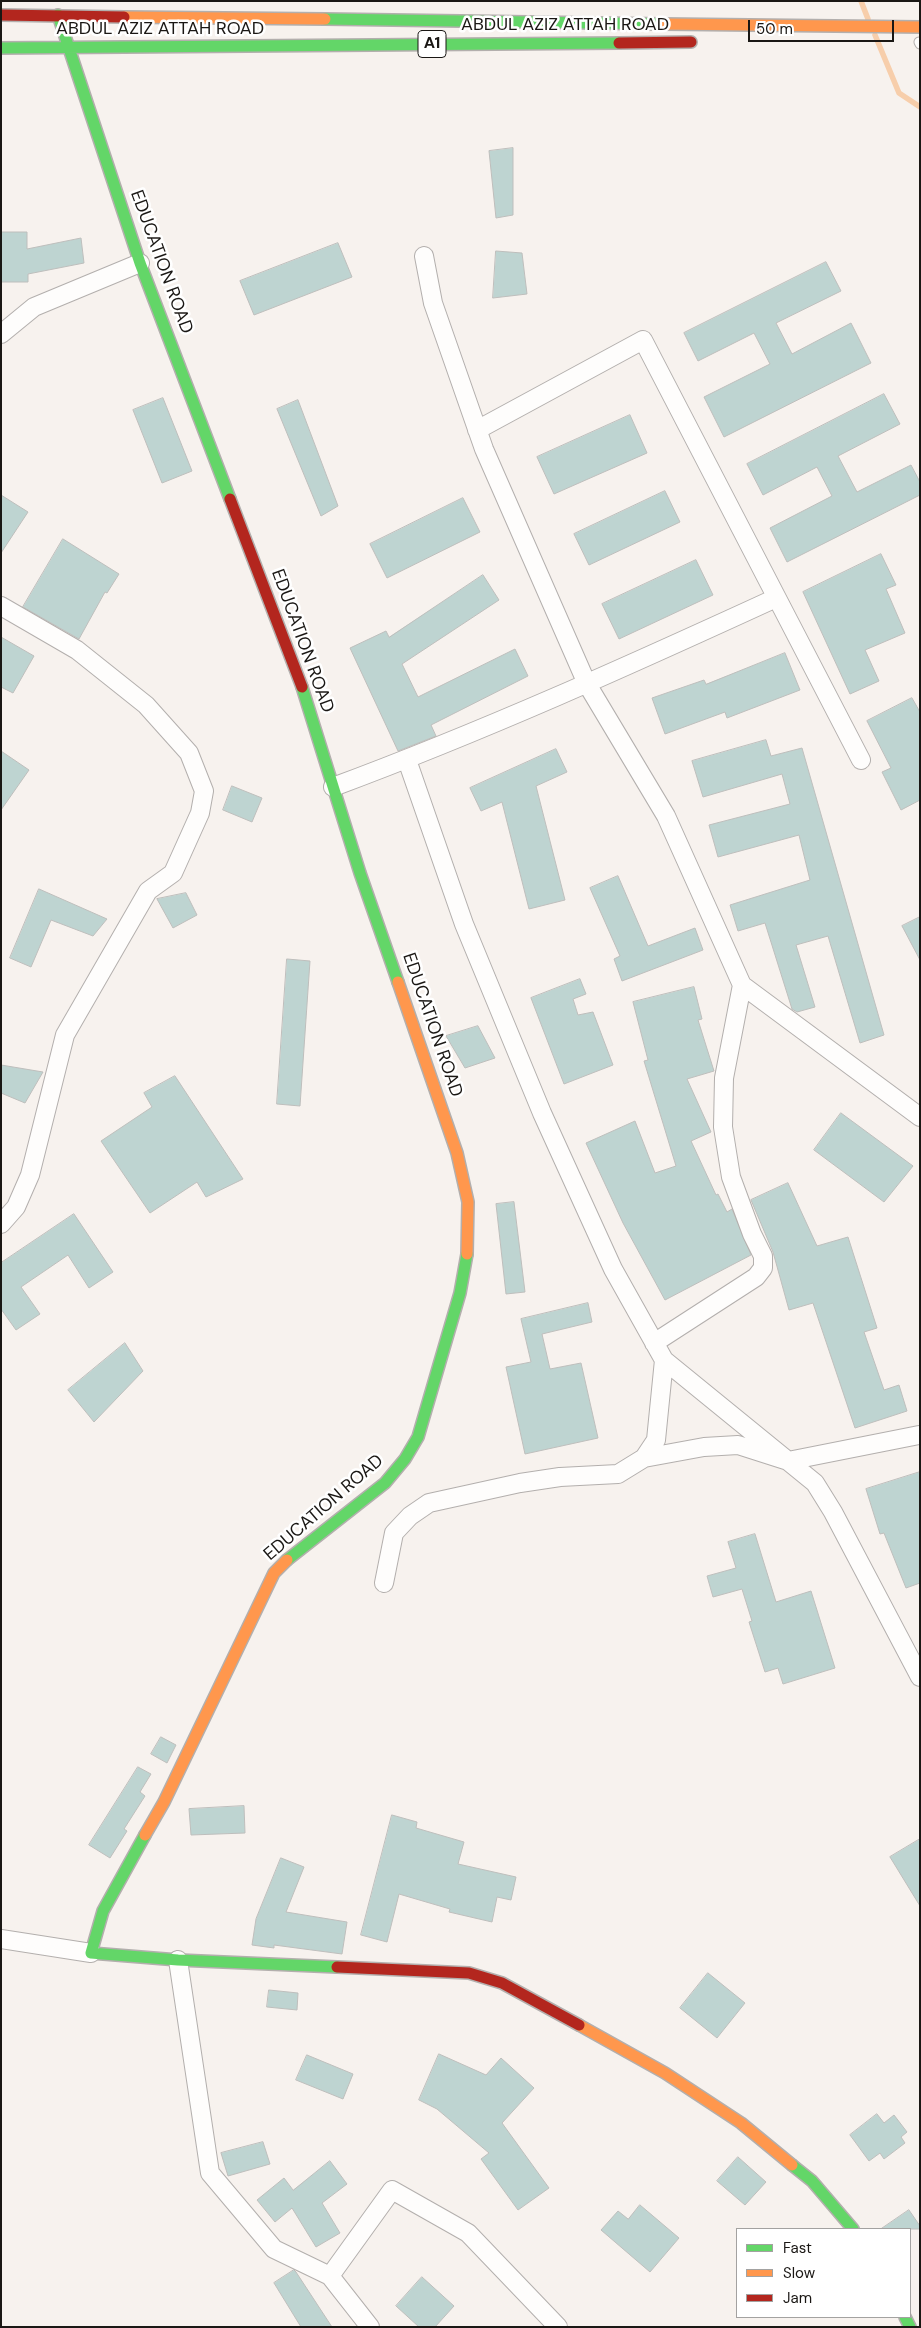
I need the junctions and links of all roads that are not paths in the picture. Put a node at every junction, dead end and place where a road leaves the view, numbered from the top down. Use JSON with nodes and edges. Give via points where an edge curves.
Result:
{"nodes":[{"id":1,"x":1,"y":15,"type":"edge"},
{"id":2,"x":58,"y":15,"type":"junction"},
{"id":3,"x":920,"y":28,"type":"edge"},
{"id":4,"x":704,"y":42,"type":"dead end"},
{"id":5,"x":70,"y":47,"type":"junction"},
{"id":6,"x":1,"y":48,"type":"edge"},
{"id":7,"x":424,"y":256,"type":"dead end"},
{"id":8,"x":140,"y":263,"type":"junction"},
{"id":9,"x":1,"y":334,"type":"edge"},
{"id":10,"x":477,"y":430,"type":"junction"},
{"id":11,"x":776,"y":598,"type":"junction"},
{"id":12,"x":1,"y":606,"type":"edge"},
{"id":13,"x":587,"y":684,"type":"junction"},
{"id":14,"x":407,"y":760,"type":"junction"},
{"id":15,"x":861,"y":760,"type":"dead end"},
{"id":16,"x":334,"y":787,"type":"junction"},
{"id":17,"x":742,"y":985,"type":"junction"},
{"id":18,"x":920,"y":1118,"type":"edge"},
{"id":19,"x":1,"y":1224,"type":"edge"},
{"id":20,"x":654,"y":1343,"type":"junction"},
{"id":21,"x":664,"y":1360,"type":"junction"},
{"id":22,"x":919,"y":1435,"type":"edge"},
{"id":23,"x":644,"y":1458,"type":"junction"},
{"id":24,"x":788,"y":1460,"type":"junction"},
{"id":25,"x":384,"y":1583,"type":"dead end"},
{"id":26,"x":920,"y":1677,"type":"edge"},
{"id":27,"x":1,"y":1938,"type":"edge"},
{"id":28,"x":91,"y":1953,"type":"junction"},
{"id":29,"x":178,"y":1960,"type":"junction"},
{"id":30,"x":852,"y":2228,"type":"edge"},
{"id":31,"x":330,"y":2276,"type":"junction"},
{"id":32,"x":370,"y":2327,"type":"edge"},
{"id":33,"x":558,"y":2327,"type":"edge"}],
"edges":[{"from":1,"to":2,"type":"main road","name":"ABDUL AZIZ ATTAH ROAD","number":"A1"},
{"from":2,"to":3,"type":"main road","name":"ABDUL AZIZ ATTAH ROAD","number":"A1"},
{"from":2,"to":5,"type":"main road","name":"EDUCATION ROAD"},
{"from":4,"to":5,"type":"main road","name":"ABDUL AZIZ ATTAH ROAD","number":"A1"},
{"from":5,"to":6,"type":"main road","name":"ABDUL AZIZ ATTAH ROAD","number":"A1"},
{"from":5,"to":8,"type":"main road","name":"EDUCATION ROAD"},
{"from":7,"to":10,"type":"street","via":[[433,303]]},
{"from":8,"to":9,"type":"street","via":[[34,307]]},
{"from":8,"to":16,"type":"main road","name":"EDUCATION ROAD","via":[[302,688]]},
{"from":10,"to":11,"type":"street","via":[[643,340]]},
{"from":10,"to":13,"type":"street"},
{"from":11,"to":13,"type":"street"},
{"from":11,"to":15,"type":"street"},
{"from":12,"to":19,"type":"street","via":[[77,650],[146,705],[189,753],[204,791],[200,813],[173,873],[148,891],[65,1035],[30,1175],[16,1207]]},
{"from":13,"to":14,"type":"street"},
{"from":13,"to":17,"type":"street","via":[[666,816]]},
{"from":14,"to":16,"type":"street"},
{"from":14,"to":20,"type":"street","via":[[464,924],[542,1113],[612,1269]]},
{"from":16,"to":28,"type":"main road","name":"EDUCATION ROAD","via":[[360,873],[458,1152],[468,1202],[467,1256],[460,1294],[418,1437],[385,1483],[287,1559],[274,1573],[164,1802],[103,1911]]},
{"from":17,"to":18,"type":"street"},
{"from":17,"to":20,"type":"street","via":[[724,1078],[723,1127],[731,1177],[763,1256],[763,1268],[756,1277]]},
{"from":20,"to":21,"type":"street"},
{"from":21,"to":23,"type":"street","via":[[656,1440]]},
{"from":21,"to":24,"type":"street"},
{"from":22,"to":24,"type":"street"},
{"from":23,"to":24,"type":"street","via":[[738,1445]]},
{"from":23,"to":25,"type":"street","via":[[618,1474],[520,1483],[429,1503],[394,1533]]},
{"from":24,"to":26,"type":"street","via":[[815,1483],[833,1512]]},
{"from":27,"to":28,"type":"street"},
{"from":28,"to":29,"type":"main road"},
{"from":29,"to":30,"type":"main road","via":[[468,1973],[502,1983],[665,2073],[741,2123],[812,2180]]},
{"from":29,"to":31,"type":"street","via":[[210,2173],[274,2248]]},
{"from":31,"to":32,"type":"street"},
{"from":31,"to":33,"type":"street","via":[[392,2190],[468,2233]]}]}
